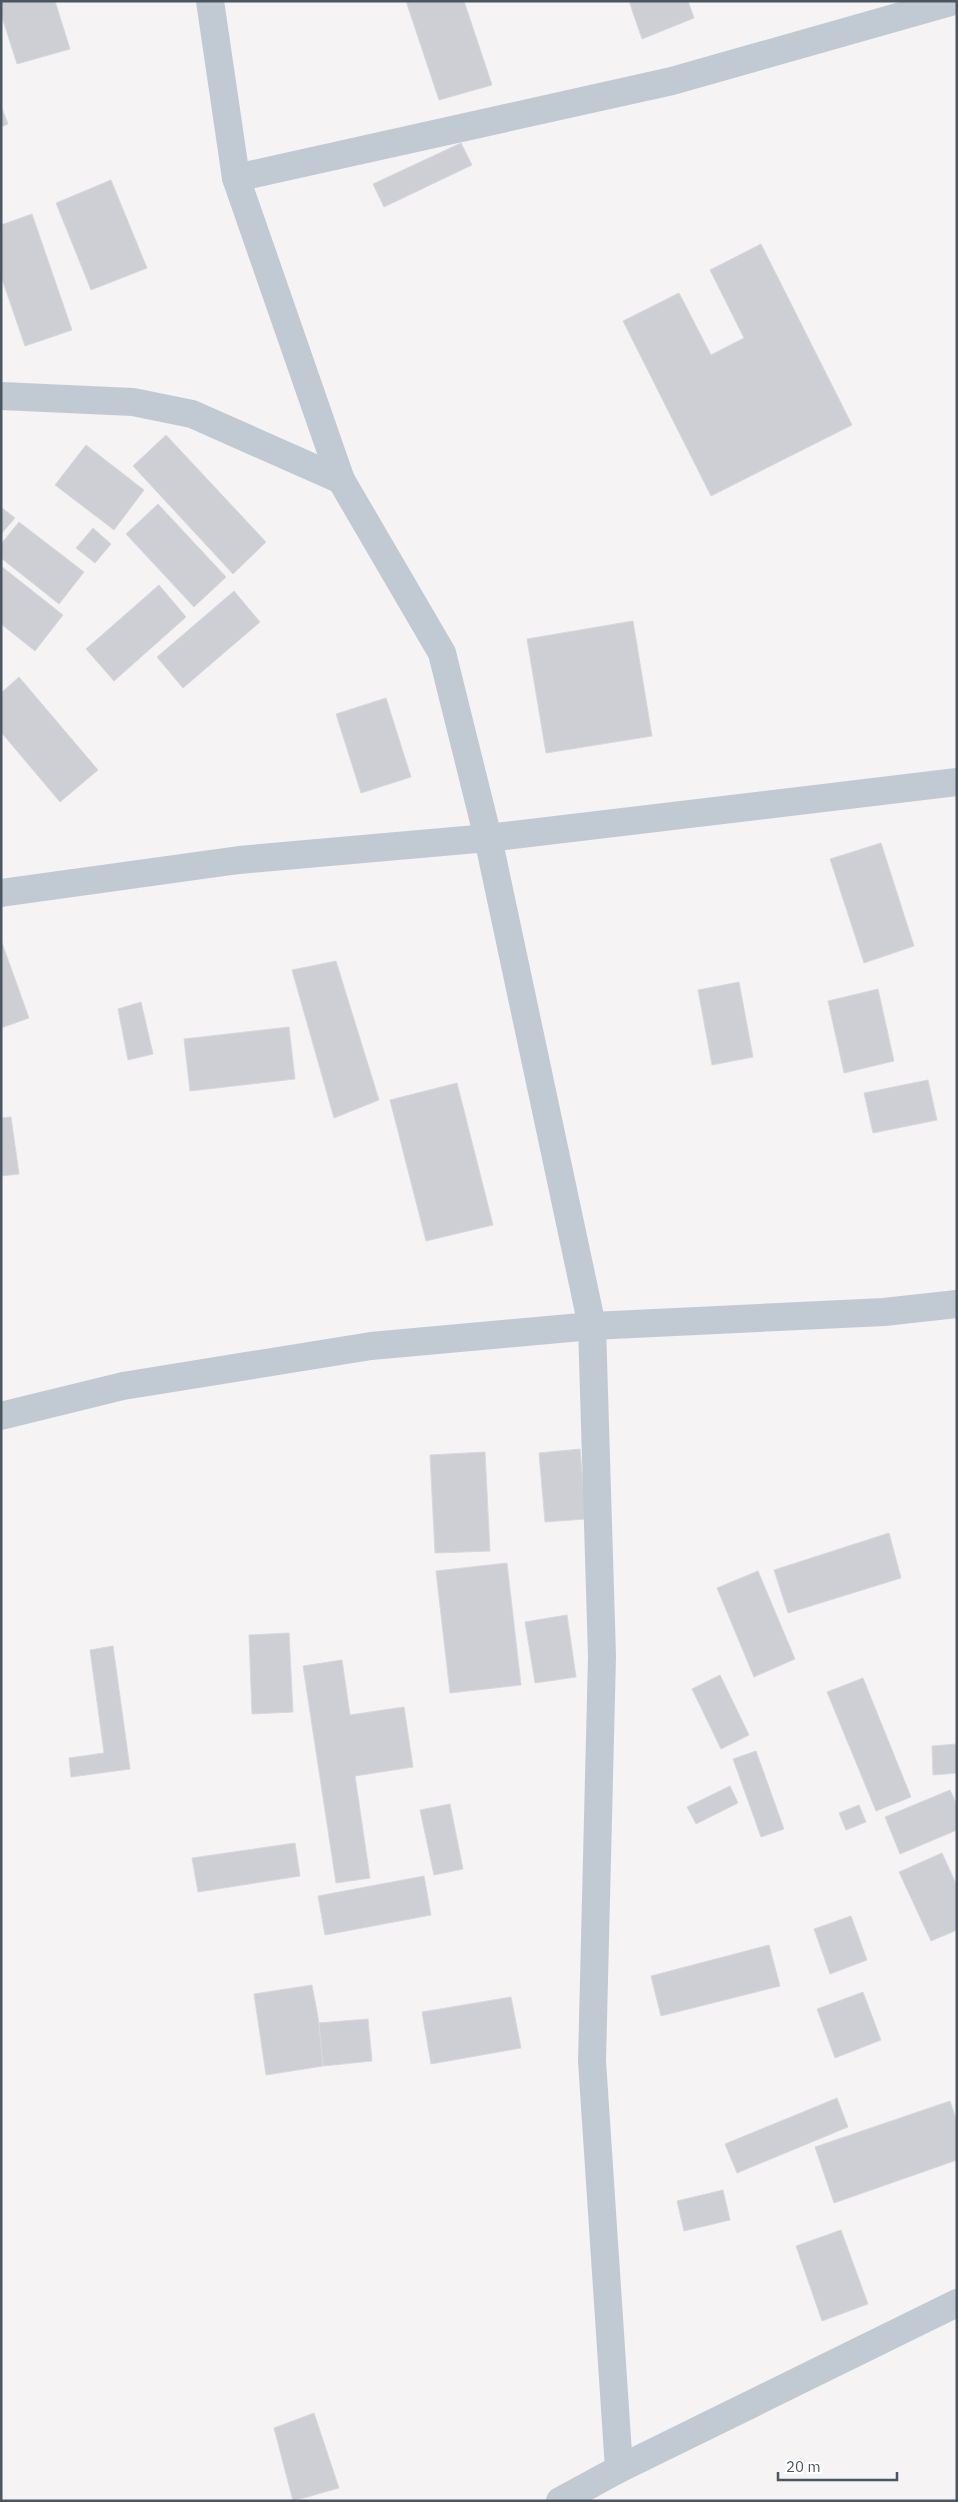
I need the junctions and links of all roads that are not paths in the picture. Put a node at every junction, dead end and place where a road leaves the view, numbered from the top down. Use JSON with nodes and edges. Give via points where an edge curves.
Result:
{"nodes":[{"id":1,"x":210,"y":1,"type":"edge"},
{"id":2,"x":954,"y":1,"type":"edge"},
{"id":3,"x":236,"y":178,"type":"junction"},
{"id":4,"x":1,"y":396,"type":"edge"},
{"id":5,"x":341,"y":480,"type":"junction"},
{"id":6,"x":957,"y":782,"type":"edge"},
{"id":7,"x":488,"y":838,"type":"junction"},
{"id":8,"x":1,"y":893,"type":"edge"},
{"id":9,"x":957,"y":1304,"type":"edge"},
{"id":10,"x":592,"y":1326,"type":"junction"},
{"id":11,"x":1,"y":1416,"type":"edge"},
{"id":12,"x":957,"y":2302,"type":"edge"},
{"id":13,"x":619,"y":2469,"type":"junction"},
{"id":14,"x":560,"y":2501,"type":"edge"}],
"edges":[{"from":1,"to":3,"type":"street"},
{"from":2,"to":3,"type":"street","via":[[672,81]]},
{"from":3,"to":5,"type":"street"},
{"from":4,"to":5,"type":"street","via":[[133,402],[192,414]]},
{"from":5,"to":7,"type":"street","via":[[442,653]]},
{"from":6,"to":7,"type":"street"},
{"from":7,"to":8,"type":"street","via":[[239,860]]},
{"from":7,"to":10,"type":"street"},
{"from":9,"to":10,"type":"street","via":[[884,1312]]},
{"from":10,"to":11,"type":"street","via":[[371,1346],[123,1386]]},
{"from":10,"to":13,"type":"street","via":[[602,1656],[592,2061]]},
{"from":12,"to":13,"type":"street"},
{"from":13,"to":14,"type":"street"}]}
